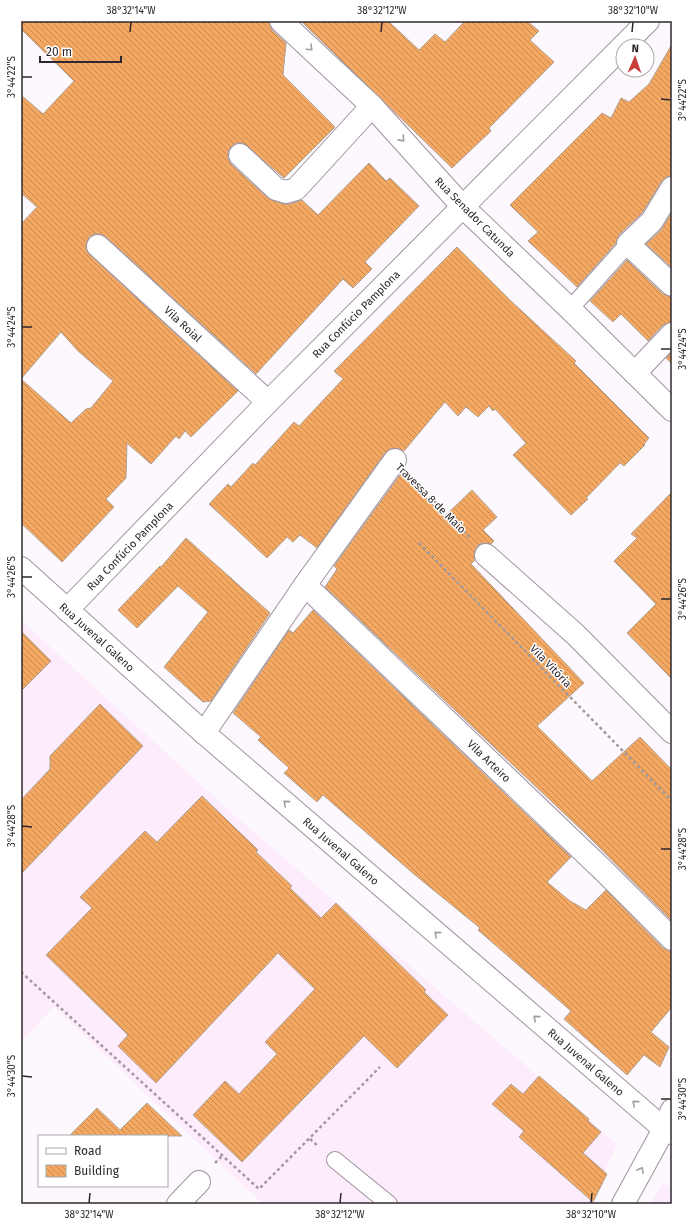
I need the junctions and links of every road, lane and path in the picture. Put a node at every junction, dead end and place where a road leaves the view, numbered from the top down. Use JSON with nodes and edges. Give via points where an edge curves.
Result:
{"nodes":[{"id":1,"x":281,"y":21,"type":"edge"},
{"id":2,"x":648,"y":21,"type":"edge"},
{"id":3,"x":372,"y":106,"type":"junction"},
{"id":4,"x":240,"y":155,"type":"dead end"},
{"id":5,"x":672,"y":188,"type":"edge"},
{"id":6,"x":463,"y":207,"type":"junction"},
{"id":7,"x":628,"y":244,"type":"junction"},
{"id":8,"x":98,"y":246,"type":"dead end"},
{"id":9,"x":672,"y":285,"type":"edge"},
{"id":10,"x":570,"y":309,"type":"junction"},
{"id":11,"x":672,"y":334,"type":"edge"},
{"id":12,"x":635,"y":373,"type":"junction"},
{"id":13,"x":268,"y":402,"type":"junction"},
{"id":14,"x":672,"y":410,"type":"edge"},
{"id":15,"x":395,"y":460,"type":"joint"},
{"id":16,"x":419,"y":542,"type":"dead end"},
{"id":17,"x":486,"y":555,"type":"joint"},
{"id":18,"x":21,"y":568,"type":"edge"},
{"id":19,"x":304,"y":585,"type":"junction"},
{"id":20,"x":67,"y":610,"type":"junction"},
{"id":21,"x":672,"y":732,"type":"edge"},
{"id":22,"x":204,"y":733,"type":"junction"},
{"id":23,"x":672,"y":801,"type":"edge"},
{"id":24,"x":672,"y":939,"type":"edge"},
{"id":25,"x":21,"y":972,"type":"edge"},
{"id":26,"x":380,"y":1067,"type":"dead end"},
{"id":27,"x":669,"y":1124,"type":"edge"},
{"id":28,"x":335,"y":1160,"type":"dead end"},
{"id":29,"x":199,"y":1182,"type":"dead end"},
{"id":30,"x":178,"y":1204,"type":"edge"},
{"id":31,"x":389,"y":1204,"type":"edge"},
{"id":32,"x":623,"y":1204,"type":"edge"}],
"edges":[{"from":1,"to":3,"type":"street","name":"Rua Senador Catunda","one_way":true},
{"from":2,"to":6,"type":"street","name":"Rua Confúcio Pamplona"},
{"from":3,"to":4,"type":"street","via":[[296,189],[286,192],[276,189]]},
{"from":3,"to":6,"type":"street","name":"Rua Senador Catunda","one_way":true},
{"from":5,"to":7,"type":"street","via":[[652,221]]},
{"from":6,"to":10,"type":"street","name":"Rua Senador Catunda"},
{"from":6,"to":13,"type":"street","name":"Rua Confúcio Pamplona"},
{"from":7,"to":9,"type":"street"},
{"from":7,"to":10,"type":"lane"},
{"from":8,"to":13,"type":"street","name":"Vila Roial"},
{"from":10,"to":12,"type":"street","name":"Rua Senador Catunda"},
{"from":11,"to":12,"type":"street"},
{"from":12,"to":14,"type":"street","name":"Rua Senador Catunda"},
{"from":13,"to":20,"type":"street","name":"Rua Confúcio Pamplona"},
{"from":15,"to":17,"type":"path","name":"Travessa 8 de Maio"},
{"from":15,"to":19,"type":"street","name":"Travessa 8 de Maio"},
{"from":16,"to":23,"type":"path","name":"Vila Vitória"},
{"from":17,"to":21,"type":"street","via":[[576,635]]},
{"from":18,"to":20,"type":"street","name":"Rua Juvenal Galeno"},
{"from":19,"to":22,"type":"street","name":"Travessa 8 de Maio"},
{"from":19,"to":24,"type":"street","name":"Vila Arteiro"},
{"from":20,"to":22,"type":"street","name":"Rua Juvenal Galeno"},
{"from":27,"to":22,"type":"street","name":"Rua Juvenal Galeno","one_way":true},
{"from":25,"to":26,"type":"path","via":[[259,1189]]},
{"from":32,"to":27,"type":"street","one_way":true},
{"from":28,"to":31,"type":"lane"},
{"from":29,"to":30,"type":"street"}]}
